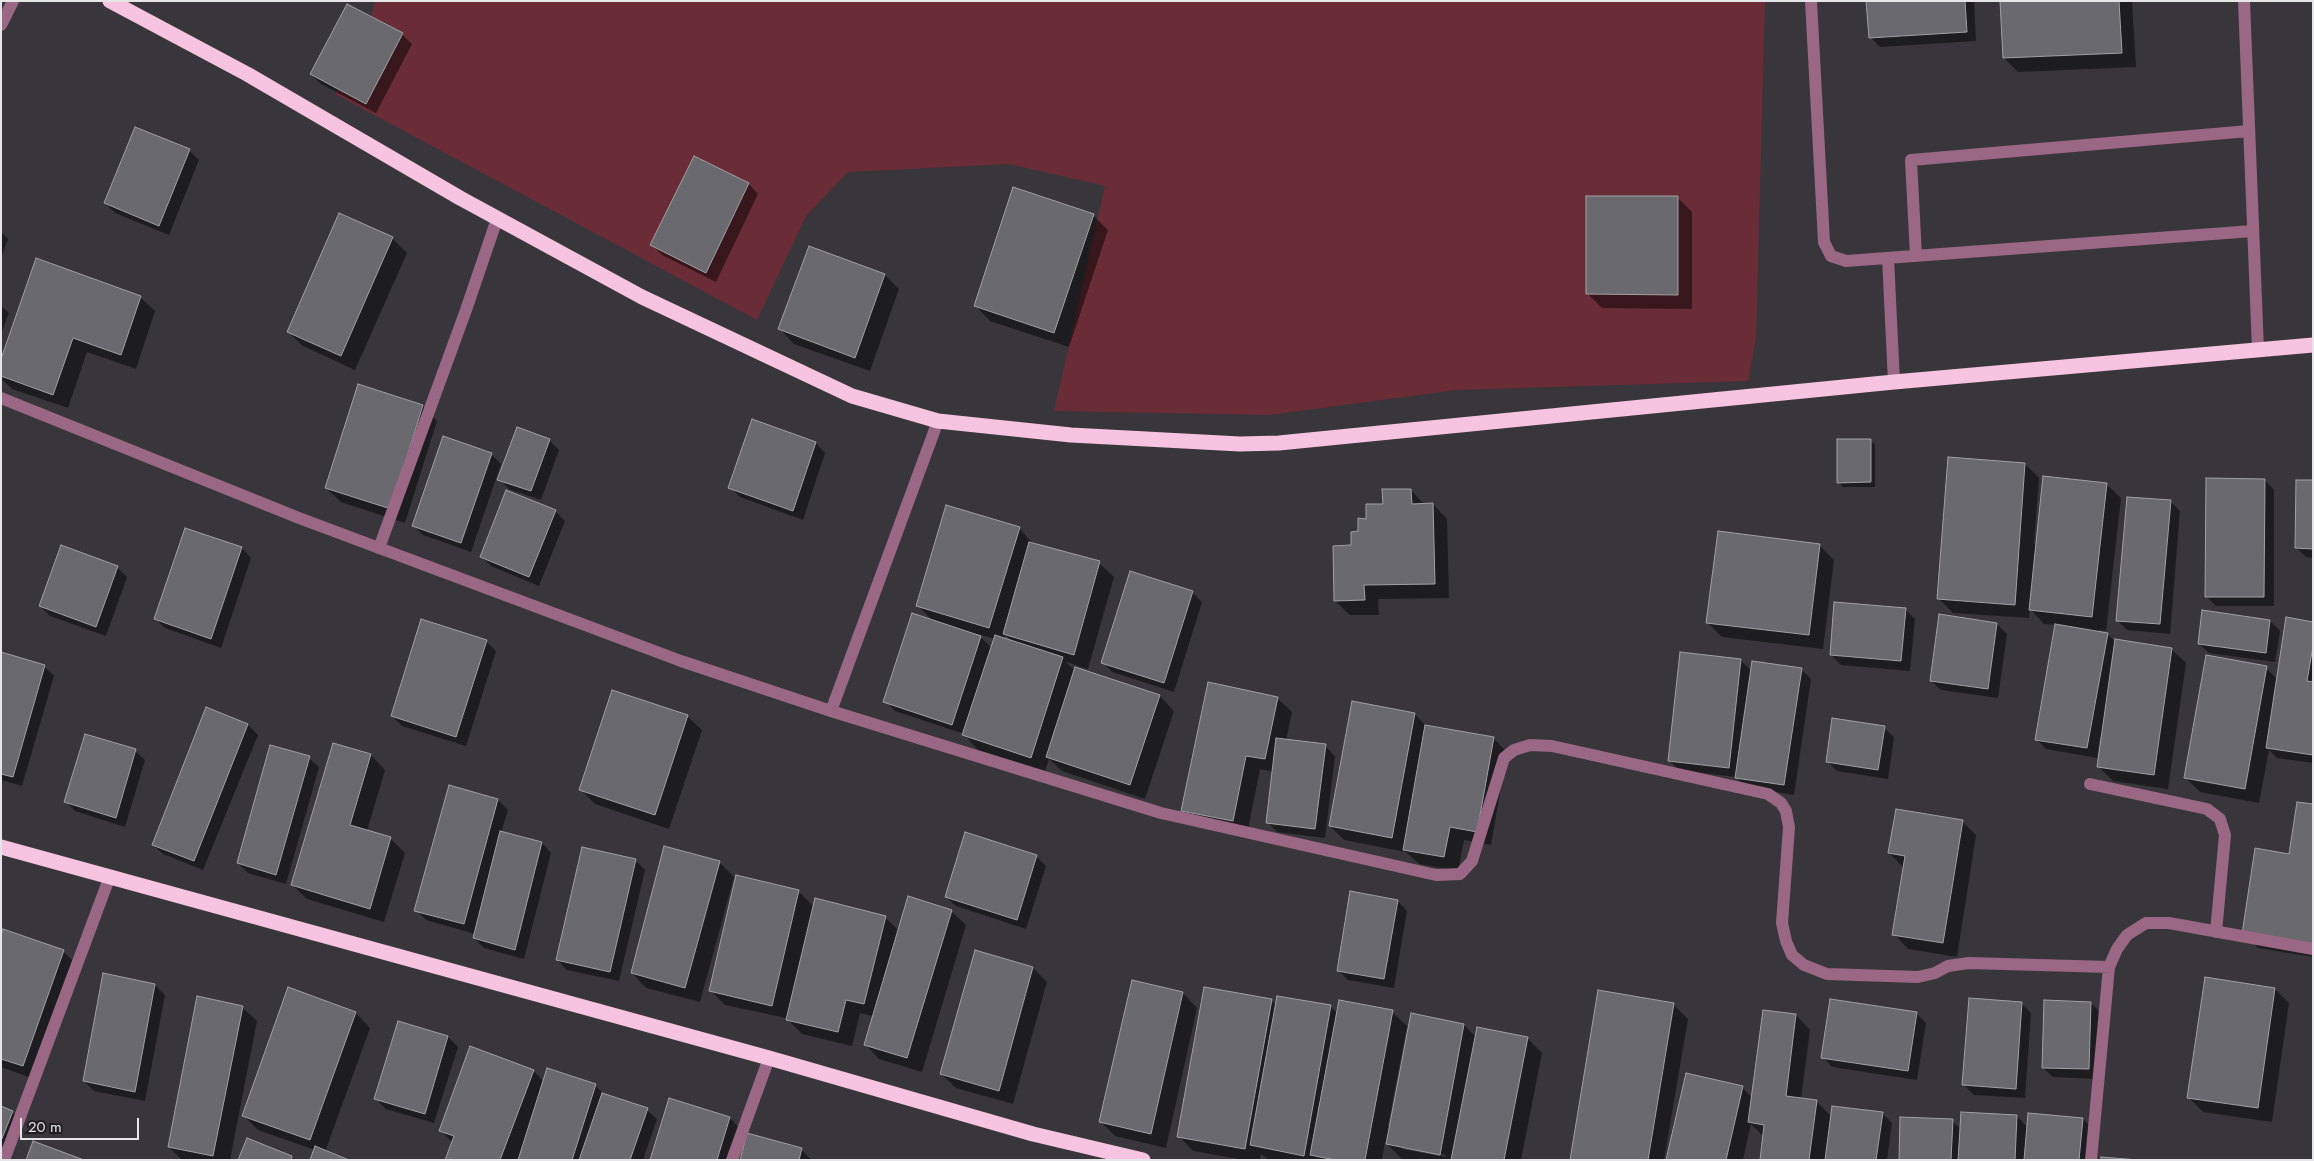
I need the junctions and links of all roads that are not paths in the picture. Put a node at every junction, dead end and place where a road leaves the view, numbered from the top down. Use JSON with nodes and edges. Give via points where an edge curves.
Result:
{"nodes":[{"id":1,"x":13,"y":1,"type":"edge"},
{"id":2,"x":110,"y":1,"type":"edge"},
{"id":3,"x":1810,"y":1,"type":"edge"},
{"id":4,"x":2244,"y":1,"type":"edge"},
{"id":5,"x":1,"y":24,"type":"edge"},
{"id":6,"x":2249,"y":131,"type":"junction"},
{"id":7,"x":497,"y":219,"type":"junction"},
{"id":8,"x":2253,"y":231,"type":"junction"},
{"id":9,"x":1916,"y":256,"type":"junction"},
{"id":10,"x":1888,"y":258,"type":"junction"},
{"id":11,"x":2313,"y":345,"type":"edge"},
{"id":12,"x":2258,"y":350,"type":"junction"},
{"id":13,"x":1894,"y":382,"type":"junction"},
{"id":14,"x":1,"y":398,"type":"edge"},
{"id":15,"x":938,"y":421,"type":"junction"},
{"id":16,"x":379,"y":548,"type":"junction"},
{"id":17,"x":831,"y":711,"type":"junction"},
{"id":18,"x":2090,"y":784,"type":"dead end"},
{"id":19,"x":1,"y":847,"type":"edge"},
{"id":20,"x":110,"y":876,"type":"junction"},
{"id":21,"x":2216,"y":932,"type":"junction"},
{"id":22,"x":2313,"y":949,"type":"edge"},
{"id":23,"x":2109,"y":968,"type":"junction"},
{"id":24,"x":770,"y":1058,"type":"junction"},
{"id":25,"x":4,"y":1160,"type":"edge"},
{"id":26,"x":732,"y":1160,"type":"edge"},
{"id":27,"x":1143,"y":1160,"type":"edge"},
{"id":28,"x":2091,"y":1160,"type":"edge"}],
"edges":[{"from":1,"to":5,"type":"street"},
{"from":2,"to":7,"type":"highway","via":[[247,74]]},
{"from":3,"to":10,"type":"street","via":[[1824,242],[1831,256],[1846,261]]},
{"from":4,"to":6,"type":"street"},
{"from":6,"to":8,"type":"street"},
{"from":6,"to":9,"type":"street","via":[[1911,160]]},
{"from":7,"to":15,"type":"highway","via":[[642,297],[852,396]]},
{"from":7,"to":16,"type":"street"},
{"from":8,"to":9,"type":"street"},
{"from":8,"to":12,"type":"street"},
{"from":9,"to":10,"type":"street"},
{"from":10,"to":13,"type":"street"},
{"from":11,"to":12,"type":"highway"},
{"from":12,"to":13,"type":"highway"},
{"from":13,"to":15,"type":"highway","via":[[1279,443],[1071,436]]},
{"from":14,"to":16,"type":"street"},
{"from":15,"to":17,"type":"street"},
{"from":16,"to":17,"type":"street","via":[[681,660]]},
{"from":17,"to":23,"type":"street","via":[[1162,813],[1436,875],[1460,874],[1472,861],[1504,758],[1514,750],[1530,745],[1552,746],[1746,788],[1768,794],[1781,803],[1786,811],[1788,827],[1782,923],[1792,955],[1804,966],[1827,974],[1918,977],[1948,966],[1968,963]]},
{"from":18,"to":21,"type":"street","via":[[2207,809],[2220,820],[2225,835]]},
{"from":19,"to":20,"type":"highway"},
{"from":20,"to":24,"type":"highway"},
{"from":20,"to":25,"type":"street"},
{"from":21,"to":22,"type":"street"},
{"from":21,"to":23,"type":"street","via":[[2146,922],[2127,935]]},
{"from":23,"to":28,"type":"street"},
{"from":24,"to":26,"type":"street"},
{"from":24,"to":27,"type":"highway","via":[[1032,1134]]}]}
